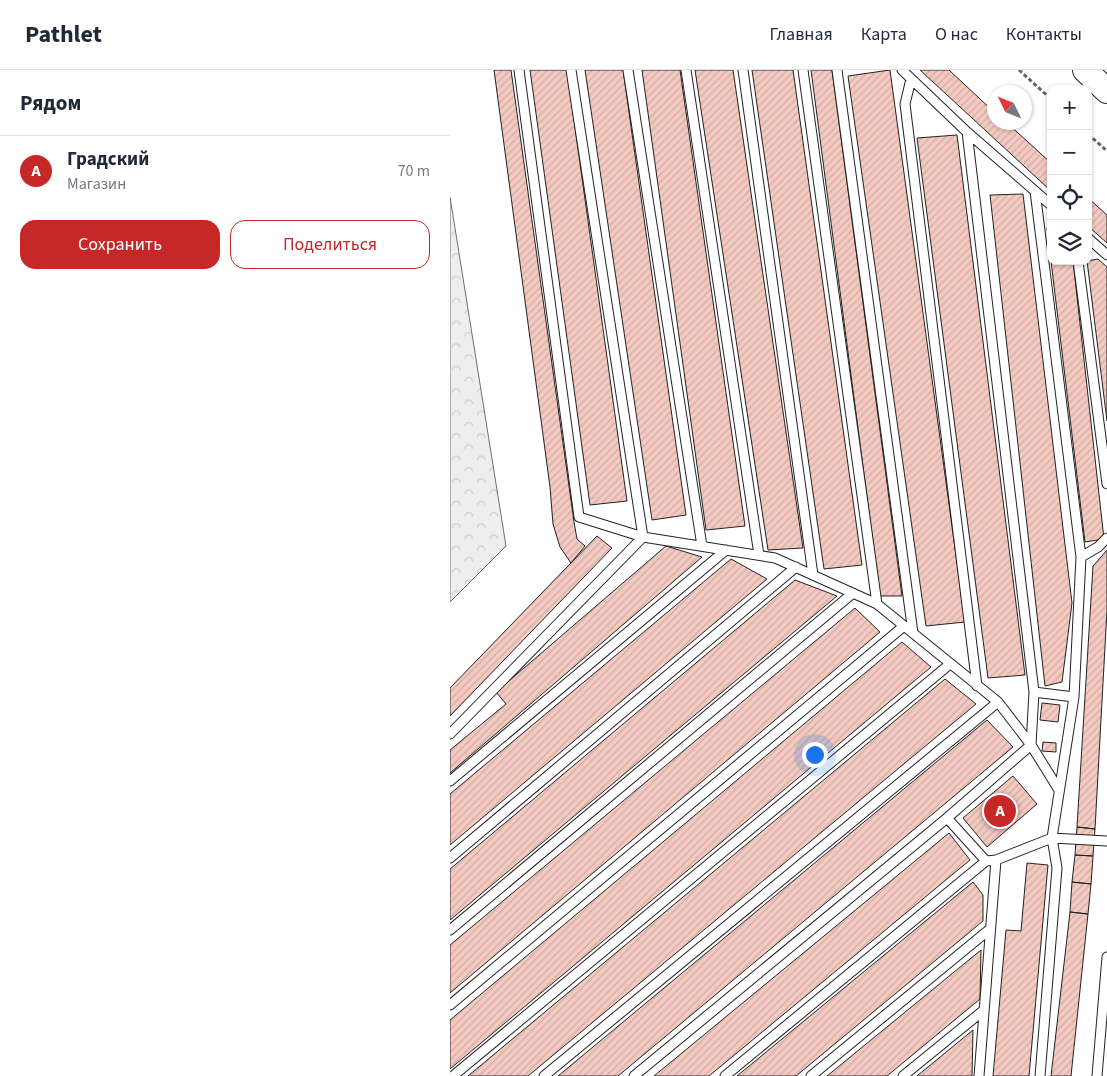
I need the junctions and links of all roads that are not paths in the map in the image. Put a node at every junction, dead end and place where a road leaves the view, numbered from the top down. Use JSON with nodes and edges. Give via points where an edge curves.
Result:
{"nodes":[{"id":1,"x":519,"y":70,"type":"edge"},
{"id":2,"x":571,"y":70,"type":"edge"},
{"id":3,"x":628,"y":70,"type":"edge"},
{"id":4,"x":686,"y":70,"type":"edge"},
{"id":5,"x":743,"y":70,"type":"edge"},
{"id":6,"x":803,"y":70,"type":"edge"},
{"id":7,"x":837,"y":70,"type":"edge"},
{"id":8,"x":902,"y":70,"type":"edge"},
{"id":9,"x":1085,"y":70,"type":"edge"},
{"id":10,"x":911,"y":79,"type":"junction"},
{"id":11,"x":1107,"y":91,"type":"edge"},
{"id":12,"x":967,"y":132,"type":"junction"},
{"id":13,"x":1035,"y":192,"type":"junction"},
{"id":14,"x":1047,"y":202,"type":"edge"},
{"id":15,"x":1092,"y":242,"type":"edge"},
{"id":16,"x":1107,"y":255,"type":"edge"},
{"id":17,"x":1079,"y":265,"type":"edge"},
{"id":18,"x":1107,"y":484,"type":"edge"},
{"id":19,"x":643,"y":537,"type":"junction"},
{"id":20,"x":1107,"y":538,"type":"edge"},
{"id":21,"x":702,"y":546,"type":"junction"},
{"id":22,"x":726,"y":550,"type":"junction"},
{"id":23,"x":759,"y":555,"type":"junction"},
{"id":24,"x":1081,"y":557,"type":"junction"},
{"id":25,"x":796,"y":567,"type":"junction"},
{"id":26,"x":814,"y":575,"type":"junction"},
{"id":27,"x":853,"y":594,"type":"junction"},
{"id":28,"x":876,"y":604,"type":"junction"},
{"id":29,"x":904,"y":626,"type":"junction"},
{"id":30,"x":913,"y":634,"type":"junction"},
{"id":31,"x":950,"y":664,"type":"junction"},
{"id":32,"x":977,"y":686,"type":"junction"},
{"id":33,"x":1034,"y":692,"type":"junction"},
{"id":34,"x":1074,"y":697,"type":"junction"},
{"id":35,"x":998,"y":702,"type":"junction"},
{"id":36,"x":450,"y":734,"type":"edge"},
{"id":37,"x":1031,"y":745,"type":"junction"},
{"id":38,"x":450,"y":781,"type":"edge"},
{"id":39,"x":1059,"y":790,"type":"junction"},
{"id":40,"x":947,"y":818,"type":"junction"},
{"id":41,"x":1052,"y":838,"type":"junction"},
{"id":42,"x":1107,"y":841,"type":"edge"},
{"id":43,"x":450,"y":858,"type":"edge"},
{"id":44,"x":996,"y":860,"type":"junction"},
{"id":45,"x":986,"y":861,"type":"junction"},
{"id":46,"x":450,"y":930,"type":"edge"},
{"id":47,"x":990,"y":930,"type":"junction"},
{"id":48,"x":1107,"y":957,"type":"edge"},
{"id":49,"x":450,"y":1005,"type":"edge"},
{"id":50,"x":984,"y":1010,"type":"junction"},
{"id":51,"x":1103,"y":1049,"type":"edge"},
{"id":52,"x":453,"y":1076,"type":"edge"},
{"id":53,"x":544,"y":1076,"type":"edge"},
{"id":54,"x":634,"y":1076,"type":"edge"},
{"id":55,"x":725,"y":1076,"type":"edge"},
{"id":56,"x":811,"y":1076,"type":"edge"},
{"id":57,"x":903,"y":1076,"type":"edge"},
{"id":58,"x":979,"y":1076,"type":"edge"},
{"id":59,"x":1040,"y":1076,"type":"edge"},
{"id":60,"x":1097,"y":1076,"type":"edge"}],
"edges":[{"from":1,"to":19,"type":"lane","via":[[579,517]]},
{"from":2,"to":19,"type":"lane"},
{"from":3,"to":21,"type":"lane"},
{"from":4,"to":23,"type":"lane"},
{"from":5,"to":26,"type":"lane"},
{"from":6,"to":28,"type":"lane"},
{"from":7,"to":30,"type":"lane"},
{"from":8,"to":10,"type":"lane"},
{"from":9,"to":11,"type":"main road"},
{"from":10,"to":12,"type":"lane"},
{"from":10,"to":32,"type":"lane","via":[[905,104]]},
{"from":12,"to":13,"type":"lane"},
{"from":12,"to":33,"type":"lane"},
{"from":13,"to":14,"type":"lane"},
{"from":13,"to":24,"type":"lane"},
{"from":15,"to":16,"type":"lane"},
{"from":17,"to":18,"type":"lane"},
{"from":19,"to":21,"type":"lane"},
{"from":19,"to":36,"type":"lane"},
{"from":20,"to":24,"type":"lane"},
{"from":21,"to":22,"type":"lane"},
{"from":22,"to":23,"type":"lane"},
{"from":22,"to":38,"type":"lane"},
{"from":23,"to":25,"type":"lane"},
{"from":24,"to":34,"type":"lane"},
{"from":25,"to":26,"type":"lane"},
{"from":25,"to":43,"type":"lane"},
{"from":26,"to":27,"type":"lane"},
{"from":27,"to":28,"type":"lane"},
{"from":27,"to":46,"type":"lane"},
{"from":28,"to":29,"type":"lane"},
{"from":29,"to":30,"type":"lane"},
{"from":29,"to":49,"type":"lane"},
{"from":30,"to":31,"type":"lane"},
{"from":31,"to":32,"type":"lane"},
{"from":31,"to":52,"type":"lane"},
{"from":32,"to":35,"type":"lane"},
{"from":33,"to":34,"type":"lane"},
{"from":33,"to":37,"type":"lane"},
{"from":34,"to":39,"type":"lane"},
{"from":35,"to":37,"type":"lane"},
{"from":35,"to":53,"type":"lane"},
{"from":37,"to":39,"type":"lane"},
{"from":37,"to":40,"type":"lane"},
{"from":39,"to":41,"type":"lane"},
{"from":40,"to":45,"type":"lane"},
{"from":40,"to":54,"type":"lane"},
{"from":41,"to":42,"type":"lane"},
{"from":41,"to":44,"type":"lane"},
{"from":41,"to":59,"type":"lane","via":[[1057,868]]},
{"from":44,"to":45,"type":"lane"},
{"from":44,"to":47,"type":"lane"},
{"from":45,"to":55,"type":"lane"},
{"from":47,"to":50,"type":"lane"},
{"from":47,"to":56,"type":"lane"},
{"from":48,"to":51,"type":"lane"},
{"from":50,"to":57,"type":"lane"},
{"from":50,"to":58,"type":"lane"},
{"from":51,"to":60,"type":"lane"}]}
